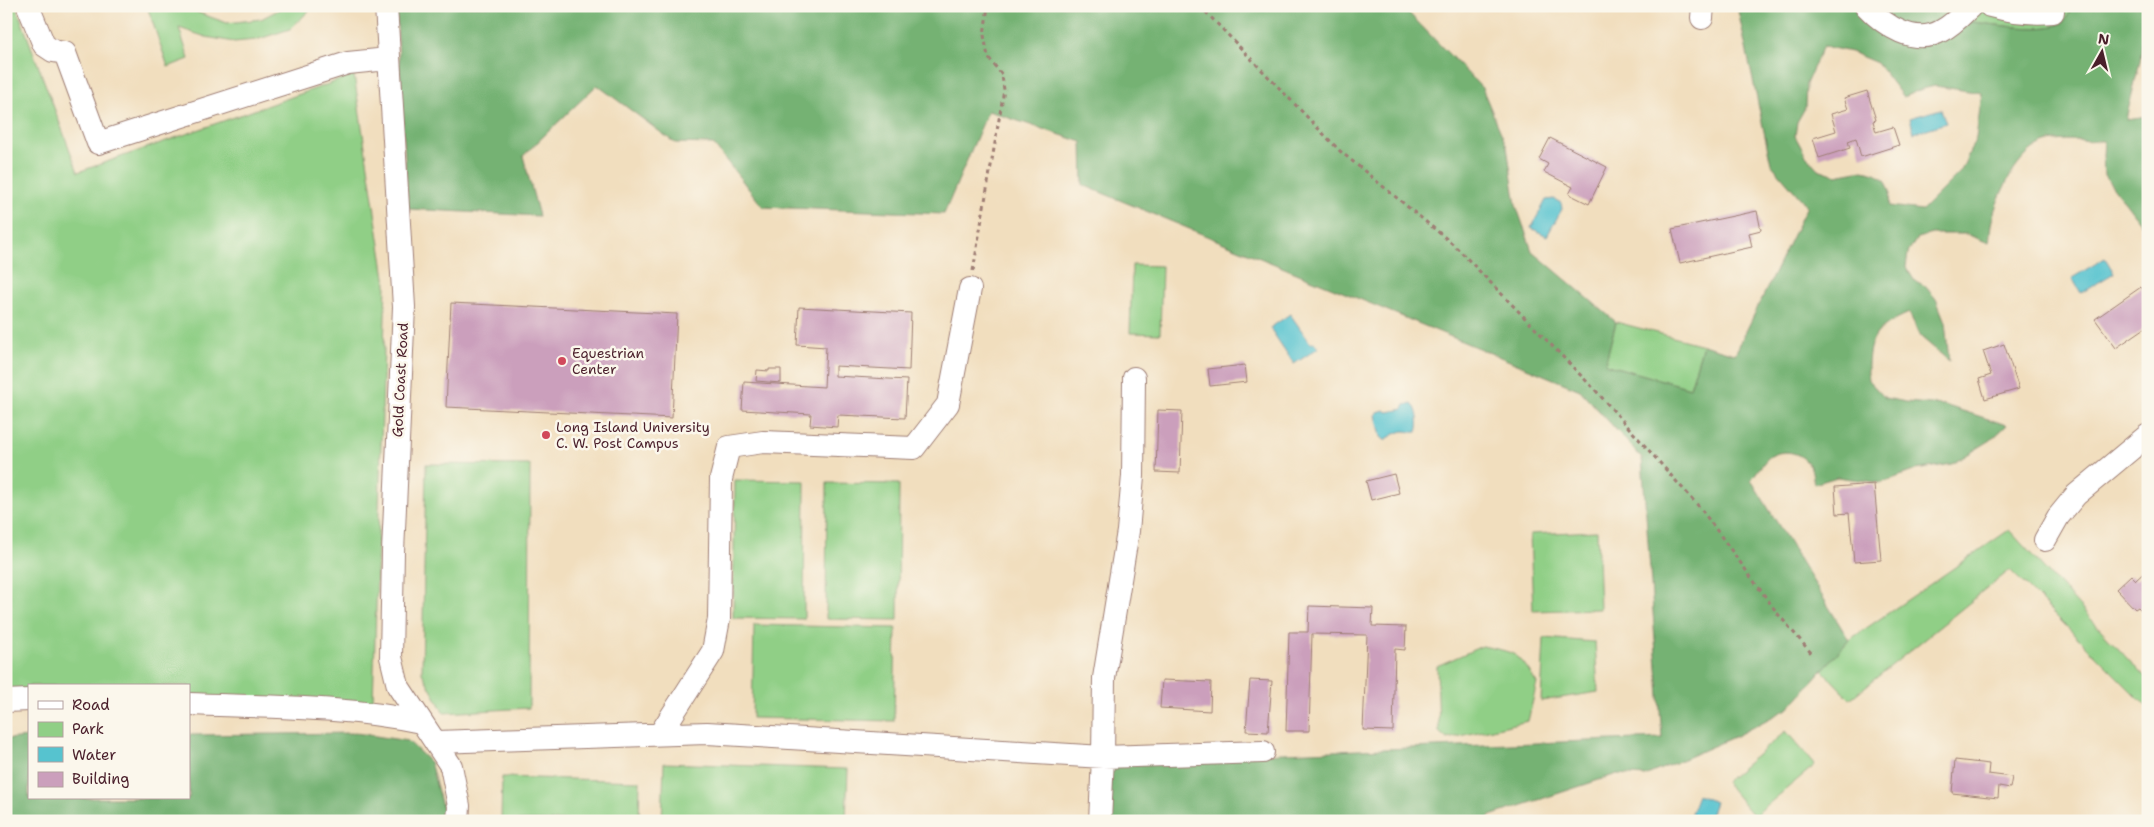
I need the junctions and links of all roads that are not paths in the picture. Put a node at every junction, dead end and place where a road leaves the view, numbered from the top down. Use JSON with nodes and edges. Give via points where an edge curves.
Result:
{"nodes":[{"id":1,"x":28,"y":6,"type":"edge"},
{"id":2,"x":386,"y":6,"type":"edge"},
{"id":3,"x":1866,"y":6,"type":"edge"},
{"id":4,"x":1971,"y":6,"type":"edge"},
{"id":5,"x":1990,"y":6,"type":"edge"},
{"id":6,"x":2053,"y":6,"type":"edge"},
{"id":7,"x":388,"y":59,"type":"junction"},
{"id":8,"x":970,"y":289,"type":"road end"},
{"id":9,"x":1134,"y":378,"type":"dead end"},
{"id":10,"x":2148,"y":435,"type":"edge"},
{"id":11,"x":2045,"y":540,"type":"dead end"},
{"id":12,"x":28,"y":700,"type":"edge"},
{"id":13,"x":6,"y":701,"type":"edge"},
{"id":14,"x":190,"y":704,"type":"edge"},
{"id":15,"x":421,"y":722,"type":"junction"},
{"id":16,"x":660,"y":734,"type":"junction"},
{"id":17,"x":437,"y":742,"type":"junction"},
{"id":18,"x":1263,"y":752,"type":"dead end"},
{"id":19,"x":1103,"y":757,"type":"junction"},
{"id":20,"x":458,"y":821,"type":"edge"},
{"id":21,"x":1100,"y":821,"type":"edge"}],
"edges":[{"from":1,"to":7,"type":"street","via":[[44,45],[52,51],[65,53],[98,143],[348,63]]},
{"from":2,"to":7,"type":"street","name":"Gold Coast Road"},
{"from":3,"to":4,"type":"street","via":[[1891,28],[1916,36],[1940,32]]},
{"from":5,"to":6,"type":"street","via":[[2035,14],[2053,12]]},
{"from":7,"to":15,"type":"street","name":"Gold Coast Road","via":[[404,306],[391,657],[398,686]]},
{"from":8,"to":16,"type":"street","via":[[948,404],[914,448],[763,442],[729,447],[721,479],[720,618],[713,651]]},
{"from":9,"to":19,"type":"street","via":[[1133,476],[1128,530],[1104,678]]},
{"from":10,"to":11,"type":"street","via":[[2076,496],[2058,517]]},
{"from":12,"to":13,"type":"street"},
{"from":14,"to":15,"type":"street","via":[[381,713]]},
{"from":15,"to":17,"type":"street","name":"Gold Coast Road"},
{"from":16,"to":17,"type":"street"},
{"from":16,"to":19,"type":"street","via":[[717,733]]},
{"from":17,"to":20,"type":"street","name":"Gold Coast Road","via":[[451,766],[459,806]]},
{"from":18,"to":19,"type":"street"},
{"from":19,"to":21,"type":"street"}]}
